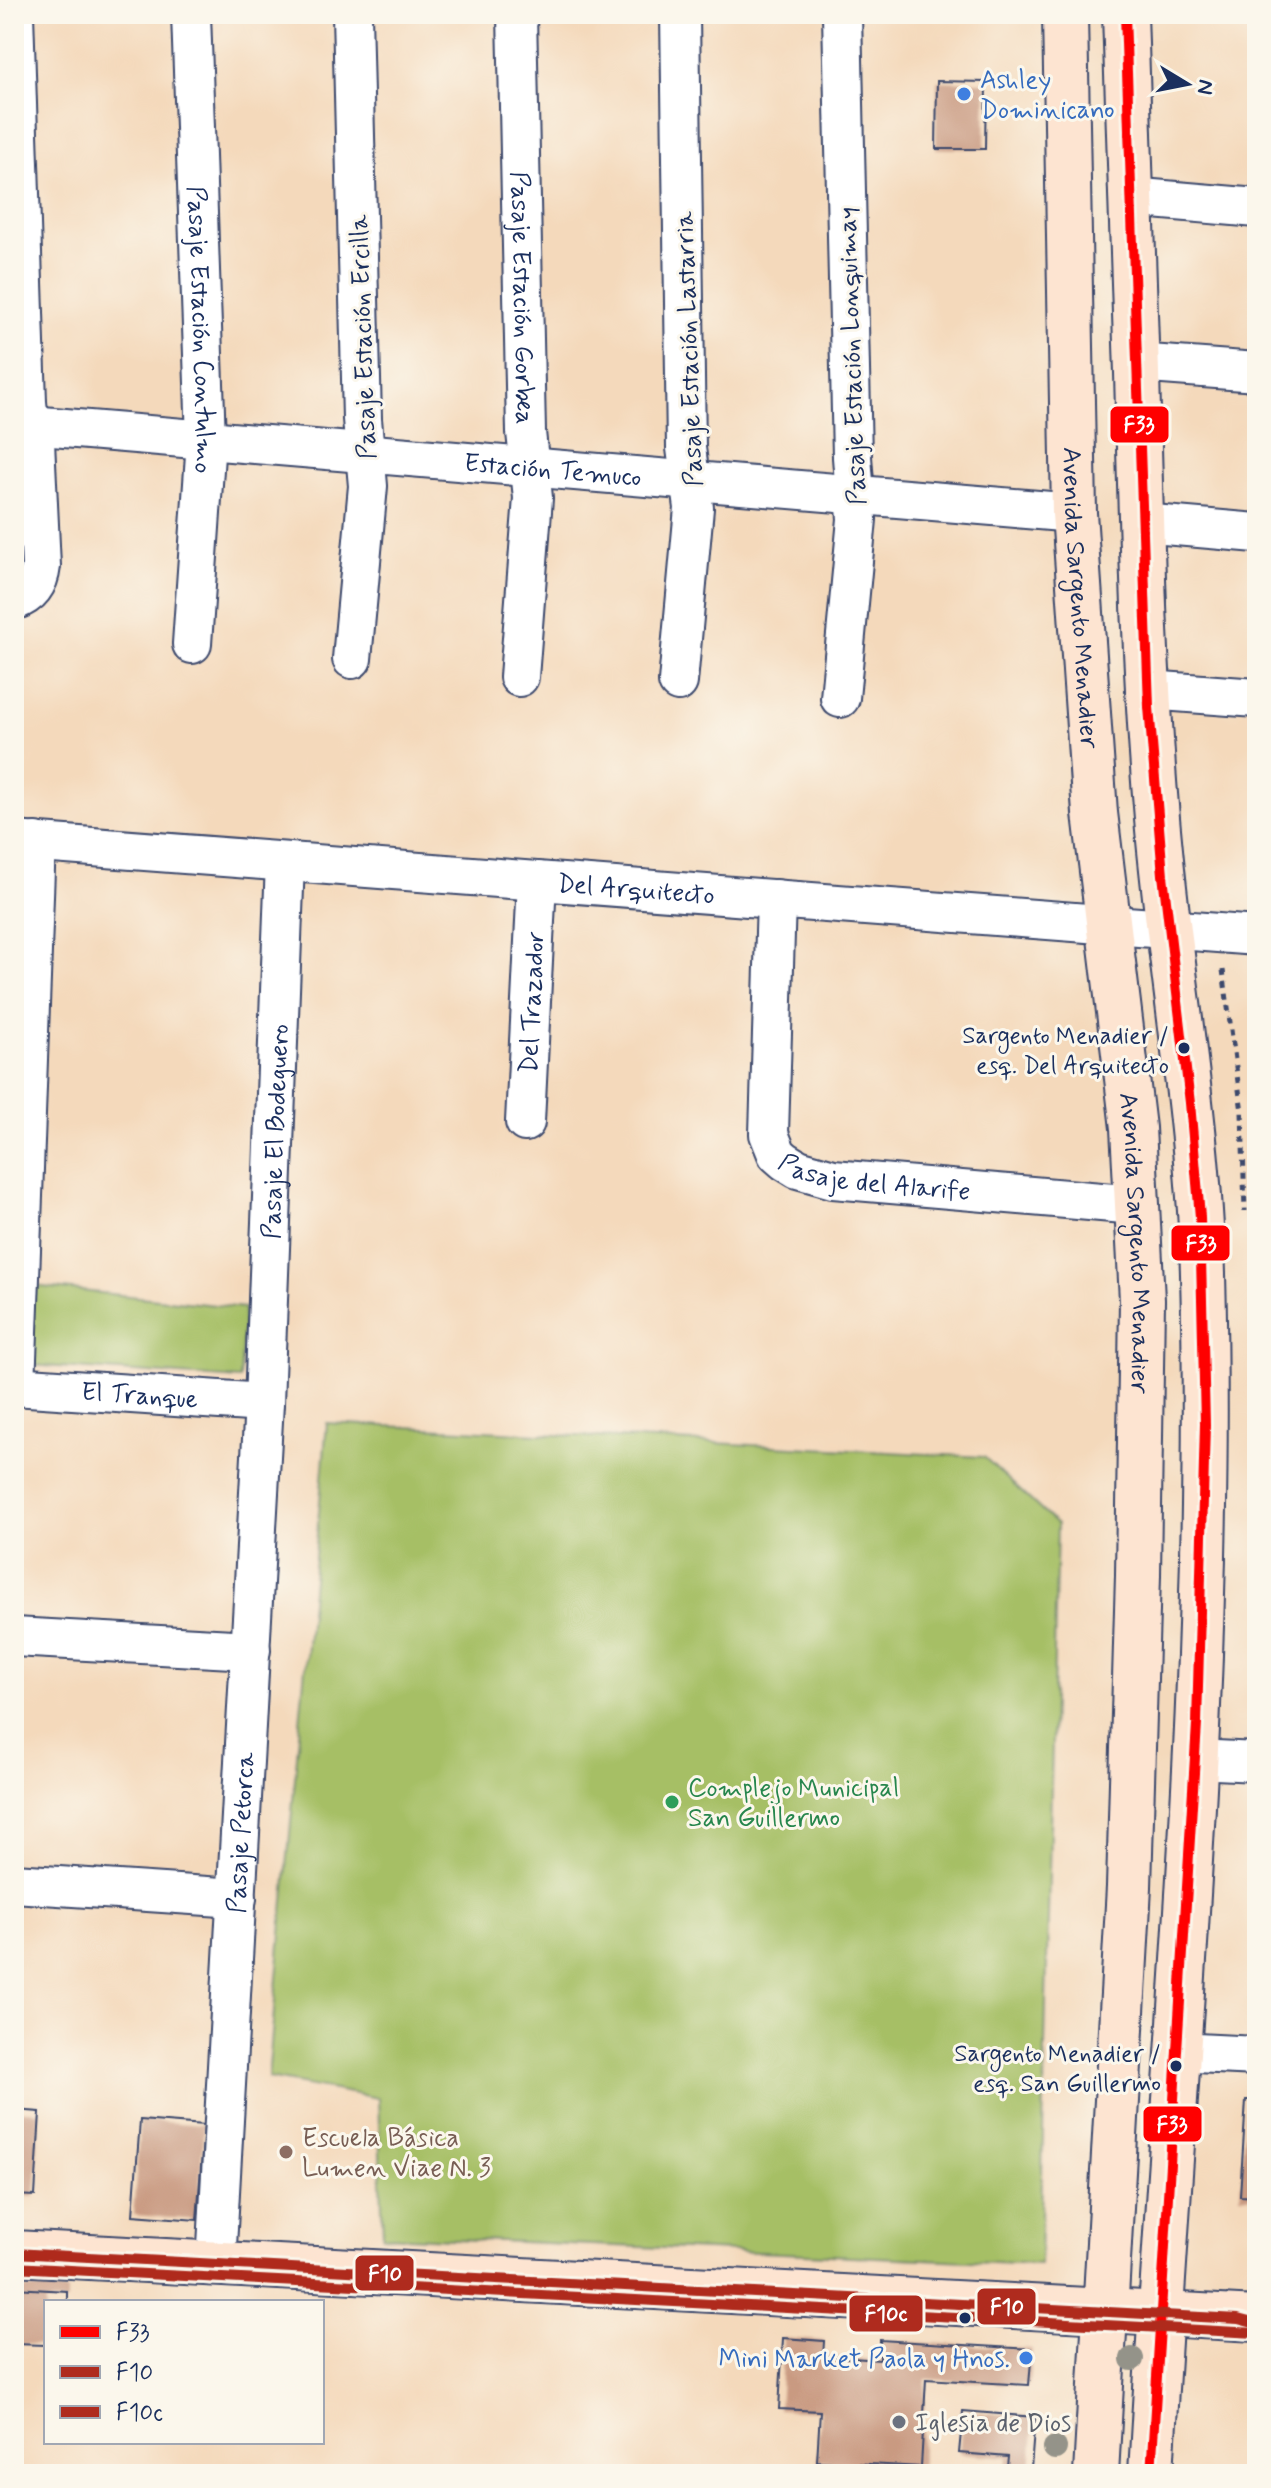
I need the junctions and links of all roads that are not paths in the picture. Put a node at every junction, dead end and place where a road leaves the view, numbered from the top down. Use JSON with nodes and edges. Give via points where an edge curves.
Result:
{"nodes":[{"id":1,"x":14,"y":14,"type":"edge"},
{"id":2,"x":191,"y":14,"type":"edge"},
{"id":3,"x":352,"y":14,"type":"edge"},
{"id":4,"x":517,"y":14,"type":"edge"},
{"id":5,"x":680,"y":14,"type":"edge"},
{"id":6,"x":842,"y":14,"type":"edge"},
{"id":7,"x":1065,"y":14,"type":"edge"},
{"id":8,"x":1125,"y":14,"type":"edge"},
{"id":9,"x":1130,"y":197,"type":"junction"},
{"id":10,"x":1257,"y":208,"type":"edge"},
{"id":11,"x":19,"y":314,"type":"edge"},
{"id":12,"x":1136,"y":363,"type":"junction"},
{"id":13,"x":1257,"y":372,"type":"edge"},
{"id":14,"x":34,"y":421,"type":"junction"},
{"id":15,"x":206,"y":440,"type":"junction"},
{"id":16,"x":365,"y":453,"type":"junction"},
{"id":17,"x":530,"y":467,"type":"junction"},
{"id":18,"x":690,"y":481,"type":"junction"},
{"id":19,"x":854,"y":494,"type":"junction"},
{"id":20,"x":1074,"y":513,"type":"junction"},
{"id":21,"x":1141,"y":523,"type":"junction"},
{"id":22,"x":1257,"y":533,"type":"edge"},
{"id":23,"x":20,"y":598,"type":"edge"},
{"id":24,"x":192,"y":644,"type":"dead end"},
{"id":25,"x":352,"y":659,"type":"dead end"},
{"id":26,"x":519,"y":677,"type":"dead end"},
{"id":27,"x":678,"y":682,"type":"dead end"},
{"id":28,"x":1148,"y":690,"type":"junction"},
{"id":29,"x":840,"y":698,"type":"dead end"},
{"id":30,"x":1257,"y":698,"type":"edge"},
{"id":31,"x":25,"y":842,"type":"edge"},
{"id":32,"x":285,"y":862,"type":"junction"},
{"id":33,"x":537,"y":881,"type":"junction"},
{"id":34,"x":776,"y":899,"type":"junction"},
{"id":35,"x":1110,"y":925,"type":"junction"},
{"id":36,"x":1171,"y":930,"type":"junction"},
{"id":37,"x":1257,"y":936,"type":"edge"},
{"id":38,"x":525,"y":1122,"type":"dead end"},
{"id":39,"x":1136,"y":1205,"type":"junction"},
{"id":40,"x":15,"y":1386,"type":"edge"},
{"id":41,"x":264,"y":1403,"type":"junction"},
{"id":42,"x":14,"y":1637,"type":"edge"},
{"id":43,"x":251,"y":1650,"type":"junction"},
{"id":44,"x":1195,"y":1759,"type":"junction"},
{"id":45,"x":1257,"y":1762,"type":"edge"},
{"id":46,"x":14,"y":1883,"type":"edge"},
{"id":47,"x":237,"y":1898,"type":"junction"},
{"id":48,"x":1176,"y":2052,"type":"junction"},
{"id":49,"x":1257,"y":2056,"type":"edge"},
{"id":50,"x":14,"y":2253,"type":"edge"},
{"id":51,"x":216,"y":2264,"type":"junction"},
{"id":52,"x":1106,"y":2312,"type":"junction"},
{"id":53,"x":1159,"y":2314,"type":"junction"},
{"id":54,"x":1251,"y":2321,"type":"edge"},
{"id":55,"x":1096,"y":2474,"type":"edge"},
{"id":56,"x":1151,"y":2474,"type":"edge"}],
"edges":[{"from":1,"to":11,"type":"street"},
{"from":2,"to":15,"type":"street","name":"Pasaje Estación Contulmo"},
{"from":3,"to":16,"type":"street","name":"Pasaje Estación Ercilla"},
{"from":4,"to":17,"type":"street","name":"Pasaje Estación Gorbea"},
{"from":5,"to":18,"type":"street","name":"Pasaje Estación Lastarria"},
{"from":6,"to":19,"type":"street","name":"Pasaje Estación Lonquimay"},
{"from":7,"to":20,"type":"street","name":"Avenida Sargento Menadier"},
{"from":8,"to":9,"type":"street"},
{"from":9,"to":10,"type":"street"},
{"from":9,"to":12,"type":"street"},
{"from":11,"to":14,"type":"street","via":[[28,412]]},
{"from":12,"to":13,"type":"street"},
{"from":12,"to":21,"type":"street"},
{"from":14,"to":15,"type":"street","name":"Estación Temuco"},
{"from":14,"to":23,"type":"street","via":[[41,566],[40,578]]},
{"from":15,"to":16,"type":"street","name":"Estación Temuco"},
{"from":15,"to":24,"type":"street","name":"Pasaje Estación Contulmo"},
{"from":16,"to":17,"type":"street","name":"Estación Temuco"},
{"from":16,"to":25,"type":"street","name":"Pasaje Estación Ercilla","via":[[368,486]]},
{"from":17,"to":18,"type":"street","name":"Estación Temuco"},
{"from":17,"to":26,"type":"street","name":"Pasaje Estación Gorbea","via":[[533,498]]},
{"from":18,"to":19,"type":"street","name":"Estación Temuco"},
{"from":18,"to":27,"type":"street","name":"Pasaje Estación Lastarria","via":[[694,508]]},
{"from":19,"to":20,"type":"street","name":"Estación Temuco"},
{"from":19,"to":29,"type":"street","name":"Pasaje Estación Lonquimay","via":[[857,519]]},
{"from":20,"to":35,"type":"street","name":"Avenida Sargento Menadier","via":[[1095,813]]},
{"from":21,"to":22,"type":"street"},
{"from":21,"to":28,"type":"street"},
{"from":28,"to":30,"type":"street"},
{"from":28,"to":36,"type":"street"},
{"from":31,"to":32,"type":"street","name":"Del Arquitecto"},
{"from":31,"to":40,"type":"street"},
{"from":32,"to":33,"type":"street","name":"Del Arquitecto"},
{"from":32,"to":41,"type":"street","name":"Pasaje El Bodeguero"},
{"from":33,"to":34,"type":"street","name":"Del Arquitecto"},
{"from":33,"to":38,"type":"street","name":"Del Trazador"},
{"from":34,"to":35,"type":"street","name":"Del Arquitecto"},
{"from":34,"to":39,"type":"street","name":"Pasaje del Alarife","via":[[769,1134],[785,1161],[853,1182]]},
{"from":35,"to":36,"type":"street","name":"Del Arquitecto"},
{"from":35,"to":39,"type":"street","name":"Avenida Sargento Menadier","via":[[1127,1063]]},
{"from":36,"to":37,"type":"street","name":"Del Arquitecto"},
{"from":36,"to":44,"type":"street","via":[[1194,1127],[1203,1266]]},
{"from":39,"to":52,"type":"street","name":"Avenida Sargento Menadier","via":[[1142,1300],[1138,1575],[1127,1949]]},
{"from":40,"to":41,"type":"street","name":"El Tranque"},
{"from":41,"to":43,"type":"street","name":"Pasaje Petorca"},
{"from":42,"to":43,"type":"street"},
{"from":43,"to":47,"type":"street","name":"Pasaje Petorca"},
{"from":44,"to":45,"type":"street"},
{"from":44,"to":48,"type":"street"},
{"from":46,"to":47,"type":"street"},
{"from":47,"to":51,"type":"street","name":"Pasaje Petorca"},
{"from":48,"to":49,"type":"street"},
{"from":48,"to":53,"type":"street"},
{"from":50,"to":51,"type":"street"},
{"from":51,"to":52,"type":"street"},
{"from":52,"to":53,"type":"street"},
{"from":52,"to":55,"type":"street","name":"Avenida Sargento Menadier"},
{"from":53,"to":54,"type":"street"},
{"from":53,"to":56,"type":"street"}]}
